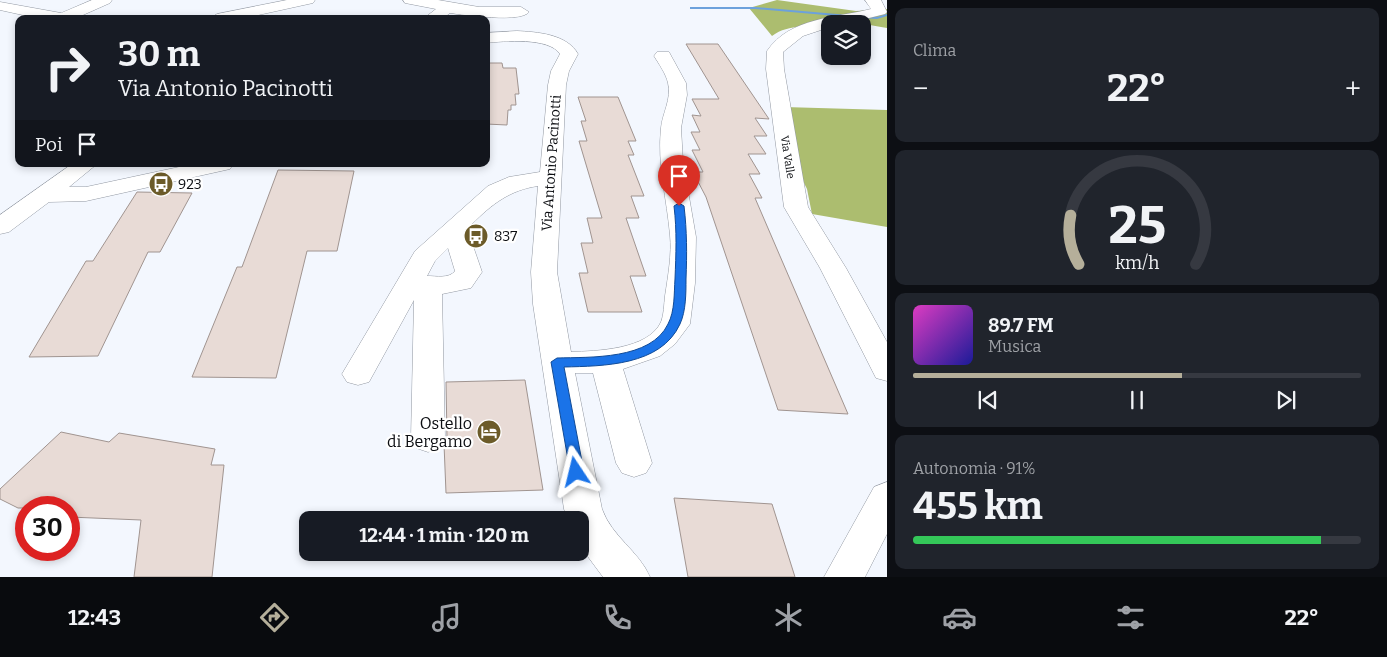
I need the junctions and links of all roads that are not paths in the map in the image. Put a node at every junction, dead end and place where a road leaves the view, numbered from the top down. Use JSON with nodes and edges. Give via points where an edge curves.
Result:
{"nodes":[{"id":1,"x":37,"y":0,"type":"edge"},
{"id":2,"x":105,"y":0,"type":"edge"},
{"id":3,"x":308,"y":0,"type":"edge"},
{"id":4,"x":410,"y":0,"type":"edge"},
{"id":5,"x":872,"y":0,"type":"edge"},
{"id":6,"x":7,"y":8,"type":"edge"},
{"id":7,"x":447,"y":8,"type":"junction"},
{"id":8,"x":521,"y":12,"type":"dead end"},
{"id":9,"x":43,"y":15,"type":"edge"},
{"id":10,"x":73,"y":15,"type":"edge"},
{"id":11,"x":237,"y":15,"type":"edge"},
{"id":12,"x":437,"y":15,"type":"edge"},
{"id":13,"x":490,"y":38,"type":"edge"},
{"id":14,"x":663,"y":56,"type":"dead end"},
{"id":15,"x":82,"y":167,"type":"edge"},
{"id":16,"x":208,"y":167,"type":"edge"},
{"id":17,"x":550,"y":178,"type":"junction"},
{"id":18,"x":45,"y":195,"type":"junction"},
{"id":19,"x":460,"y":222,"type":"junction"},
{"id":20,"x":0,"y":227,"type":"edge"},
{"id":21,"x":419,"y":285,"type":"junction"},
{"id":22,"x":557,"y":362,"type":"junction"},
{"id":23,"x":606,"y":362,"type":"junction"},
{"id":24,"x":887,"y":370,"type":"edge"},
{"id":25,"x":358,"y":374,"type":"dead end"},
{"id":26,"x":428,"y":439,"type":"dead end"},
{"id":27,"x":634,"y":463,"type":"dead end"},
{"id":28,"x":887,"y":498,"type":"edge"},
{"id":29,"x":630,"y":577,"type":"edge"},
{"id":30,"x":844,"y":577,"type":"edge"}],
"edges":[{"from":1,"to":6,"type":"street"},
{"from":2,"to":10,"type":"street"},
{"from":3,"to":11,"type":"street"},
{"from":4,"to":7,"type":"street","via":[[444,4]]},
{"from":5,"to":24,"type":"street","name":"Via Valle","via":[[880,11],[813,26],[791,36],[774,51],[774,69],[796,207]]},
{"from":6,"to":9,"type":"street"},
{"from":7,"to":8,"type":"street"},
{"from":7,"to":12,"type":"street"},
{"from":13,"to":17,"type":"street","name":"Via Antonio Pacinotti","via":[[542,39],[566,48],[569,54],[557,79]]},
{"from":14,"to":23,"type":"street","via":[[677,83],[678,95],[671,128],[672,162],[683,236],[680,300],[675,324],[665,338],[642,352]]},
{"from":15,"to":18,"type":"street"},
{"from":16,"to":18,"type":"street","via":[[86,194]]},
{"from":17,"to":19,"type":"street","via":[[517,182],[496,191]]},
{"from":17,"to":22,"type":"street","name":"Via Antonio Pacinotti","via":[[544,272]]},
{"from":18,"to":20,"type":"street"},
{"from":19,"to":21,"type":"street","via":[[424,257]]},
{"from":19,"to":21,"type":"street","via":[[459,243],[469,272],[461,282]]},
{"from":21,"to":25,"type":"street"},
{"from":21,"to":26,"type":"street"},
{"from":22,"to":23,"type":"street"},
{"from":22,"to":29,"type":"street","name":"Via Antonio Pacinotti","via":[[589,529]]},
{"from":23,"to":27,"type":"street"},
{"from":28,"to":30,"type":"street"}]}
